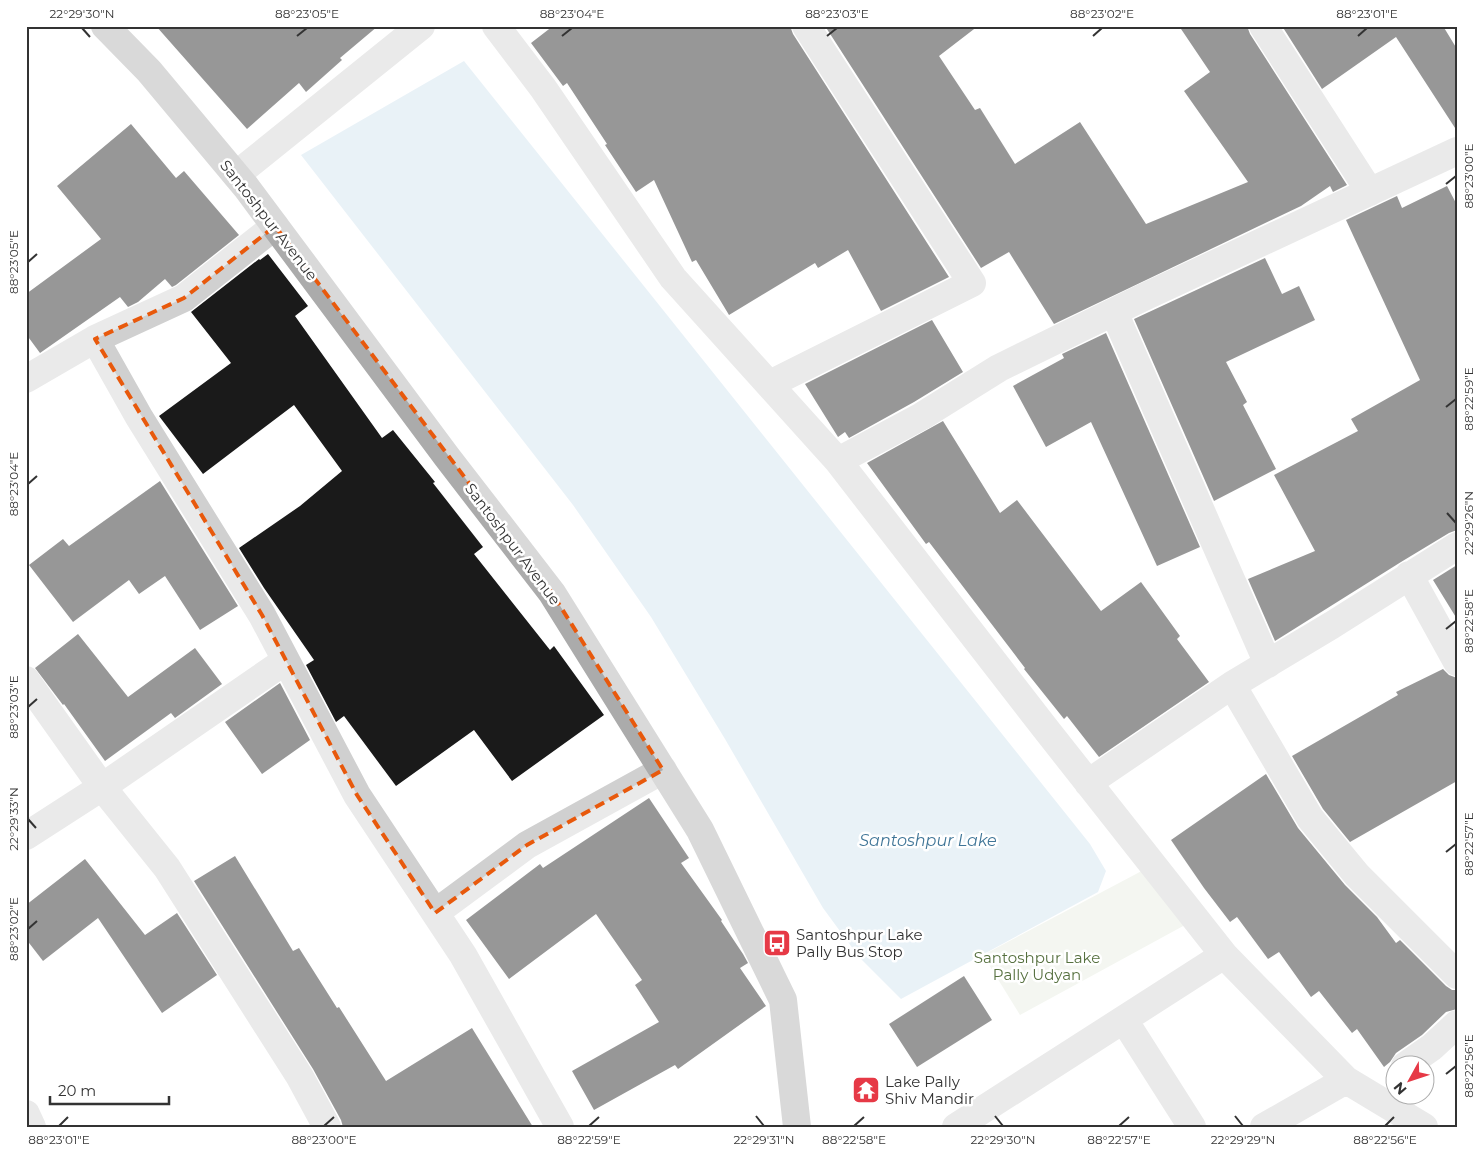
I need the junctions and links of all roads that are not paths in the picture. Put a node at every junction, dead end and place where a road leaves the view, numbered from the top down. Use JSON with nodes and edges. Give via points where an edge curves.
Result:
{"nodes":[{"id":1,"x":106,"y":26,"type":"edge"},
{"id":2,"x":421,"y":26,"type":"edge"},
{"id":3,"x":496,"y":26,"type":"edge"},
{"id":4,"x":806,"y":26,"type":"edge"},
{"id":5,"x":1263,"y":26,"type":"edge"},
{"id":6,"x":1457,"y":151,"type":"edge"},
{"id":7,"x":236,"y":175,"type":"junction"},
{"id":8,"x":1370,"y":192,"type":"junction"},
{"id":9,"x":275,"y":226,"type":"junction"},
{"id":10,"x":1114,"y":312,"type":"junction"},
{"id":11,"x":94,"y":339,"type":"junction"},
{"id":12,"x":26,"y":378,"type":"edge"},
{"id":13,"x":770,"y":384,"type":"junction"},
{"id":14,"x":838,"y":461,"type":"junction"},
{"id":15,"x":1457,"y":546,"type":"edge"},
{"id":16,"x":1409,"y":575,"type":"junction"},
{"id":17,"x":286,"y":661,"type":"junction"},
{"id":18,"x":1457,"y":662,"type":"edge"},
{"id":19,"x":1268,"y":664,"type":"junction"},
{"id":20,"x":26,"y":680,"type":"edge"},
{"id":21,"x":1232,"y":685,"type":"junction"},
{"id":22,"x":663,"y":770,"type":"junction"},
{"id":23,"x":1088,"y":783,"type":"junction"},
{"id":24,"x":102,"y":787,"type":"junction"},
{"id":25,"x":26,"y":836,"type":"edge"},
{"id":26,"x":435,"y":913,"type":"junction"},
{"id":27,"x":1224,"y":955,"type":"junction"},
{"id":28,"x":1457,"y":976,"type":"edge"},
{"id":29,"x":1124,"y":1020,"type":"junction"},
{"id":30,"x":1457,"y":1024,"type":"edge"},
{"id":31,"x":1419,"y":1056,"type":"edge"},
{"id":32,"x":1386,"y":1076,"type":"edge"},
{"id":33,"x":1356,"y":1086,"type":"junction"},
{"id":34,"x":26,"y":1114,"type":"edge"},
{"id":35,"x":32,"y":1127,"type":"edge"},
{"id":36,"x":327,"y":1127,"type":"edge"},
{"id":37,"x":560,"y":1127,"type":"edge"},
{"id":38,"x":797,"y":1127,"type":"edge"},
{"id":39,"x":956,"y":1127,"type":"edge"},
{"id":40,"x":1192,"y":1127,"type":"edge"},
{"id":41,"x":1264,"y":1127,"type":"edge"},
{"id":42,"x":1424,"y":1127,"type":"edge"}],
"edges":[{"from":1,"to":7,"type":"main road","name":"Santoshpur Avenue","via":[[149,71]]},
{"from":2,"to":7,"type":"street"},
{"from":3,"to":13,"type":"street","via":[[543,88],[673,278]]},
{"from":4,"to":13,"type":"street","via":[[972,283]]},
{"from":5,"to":8,"type":"street"},
{"from":6,"to":8,"type":"street"},
{"from":7,"to":9,"type":"main road","name":"Santoshpur Avenue"},
{"from":8,"to":10,"type":"street"},
{"from":9,"to":11,"type":"street","via":[[184,298]]},
{"from":9,"to":22,"type":"main road","name":"Santoshpur Avenue","via":[[552,593]]},
{"from":10,"to":14,"type":"street","via":[[1000,368],[922,416]]},
{"from":10,"to":19,"type":"street"},
{"from":11,"to":12,"type":"street"},
{"from":11,"to":17,"type":"street","via":[[139,418],[262,615]]},
{"from":13,"to":14,"type":"street"},
{"from":14,"to":23,"type":"street"},
{"from":15,"to":16,"type":"street"},
{"from":16,"to":18,"type":"street"},
{"from":16,"to":19,"type":"street"},
{"from":17,"to":24,"type":"street"},
{"from":17,"to":26,"type":"street","via":[[357,795]]},
{"from":19,"to":21,"type":"street"},
{"from":20,"to":24,"type":"street"},
{"from":21,"to":23,"type":"street"},
{"from":21,"to":28,"type":"street","via":[[1310,818],[1357,875]]},
{"from":22,"to":26,"type":"street","via":[[527,845]]},
{"from":22,"to":38,"type":"main road","name":"Santoshpur Avenue","via":[[700,830],[783,1000]]},
{"from":23,"to":27,"type":"street"},
{"from":24,"to":25,"type":"street"},
{"from":24,"to":36,"type":"street","via":[[167,868],[300,1077]]},
{"from":26,"to":37,"type":"street","via":[[464,955]]},
{"from":27,"to":29,"type":"street"},
{"from":27,"to":33,"type":"street"},
{"from":29,"to":39,"type":"street"},
{"from":29,"to":40,"type":"street"},
{"from":30,"to":31,"type":"street"},
{"from":32,"to":33,"type":"street"},
{"from":33,"to":41,"type":"street"},
{"from":33,"to":42,"type":"street"},
{"from":34,"to":35,"type":"street"}]}
